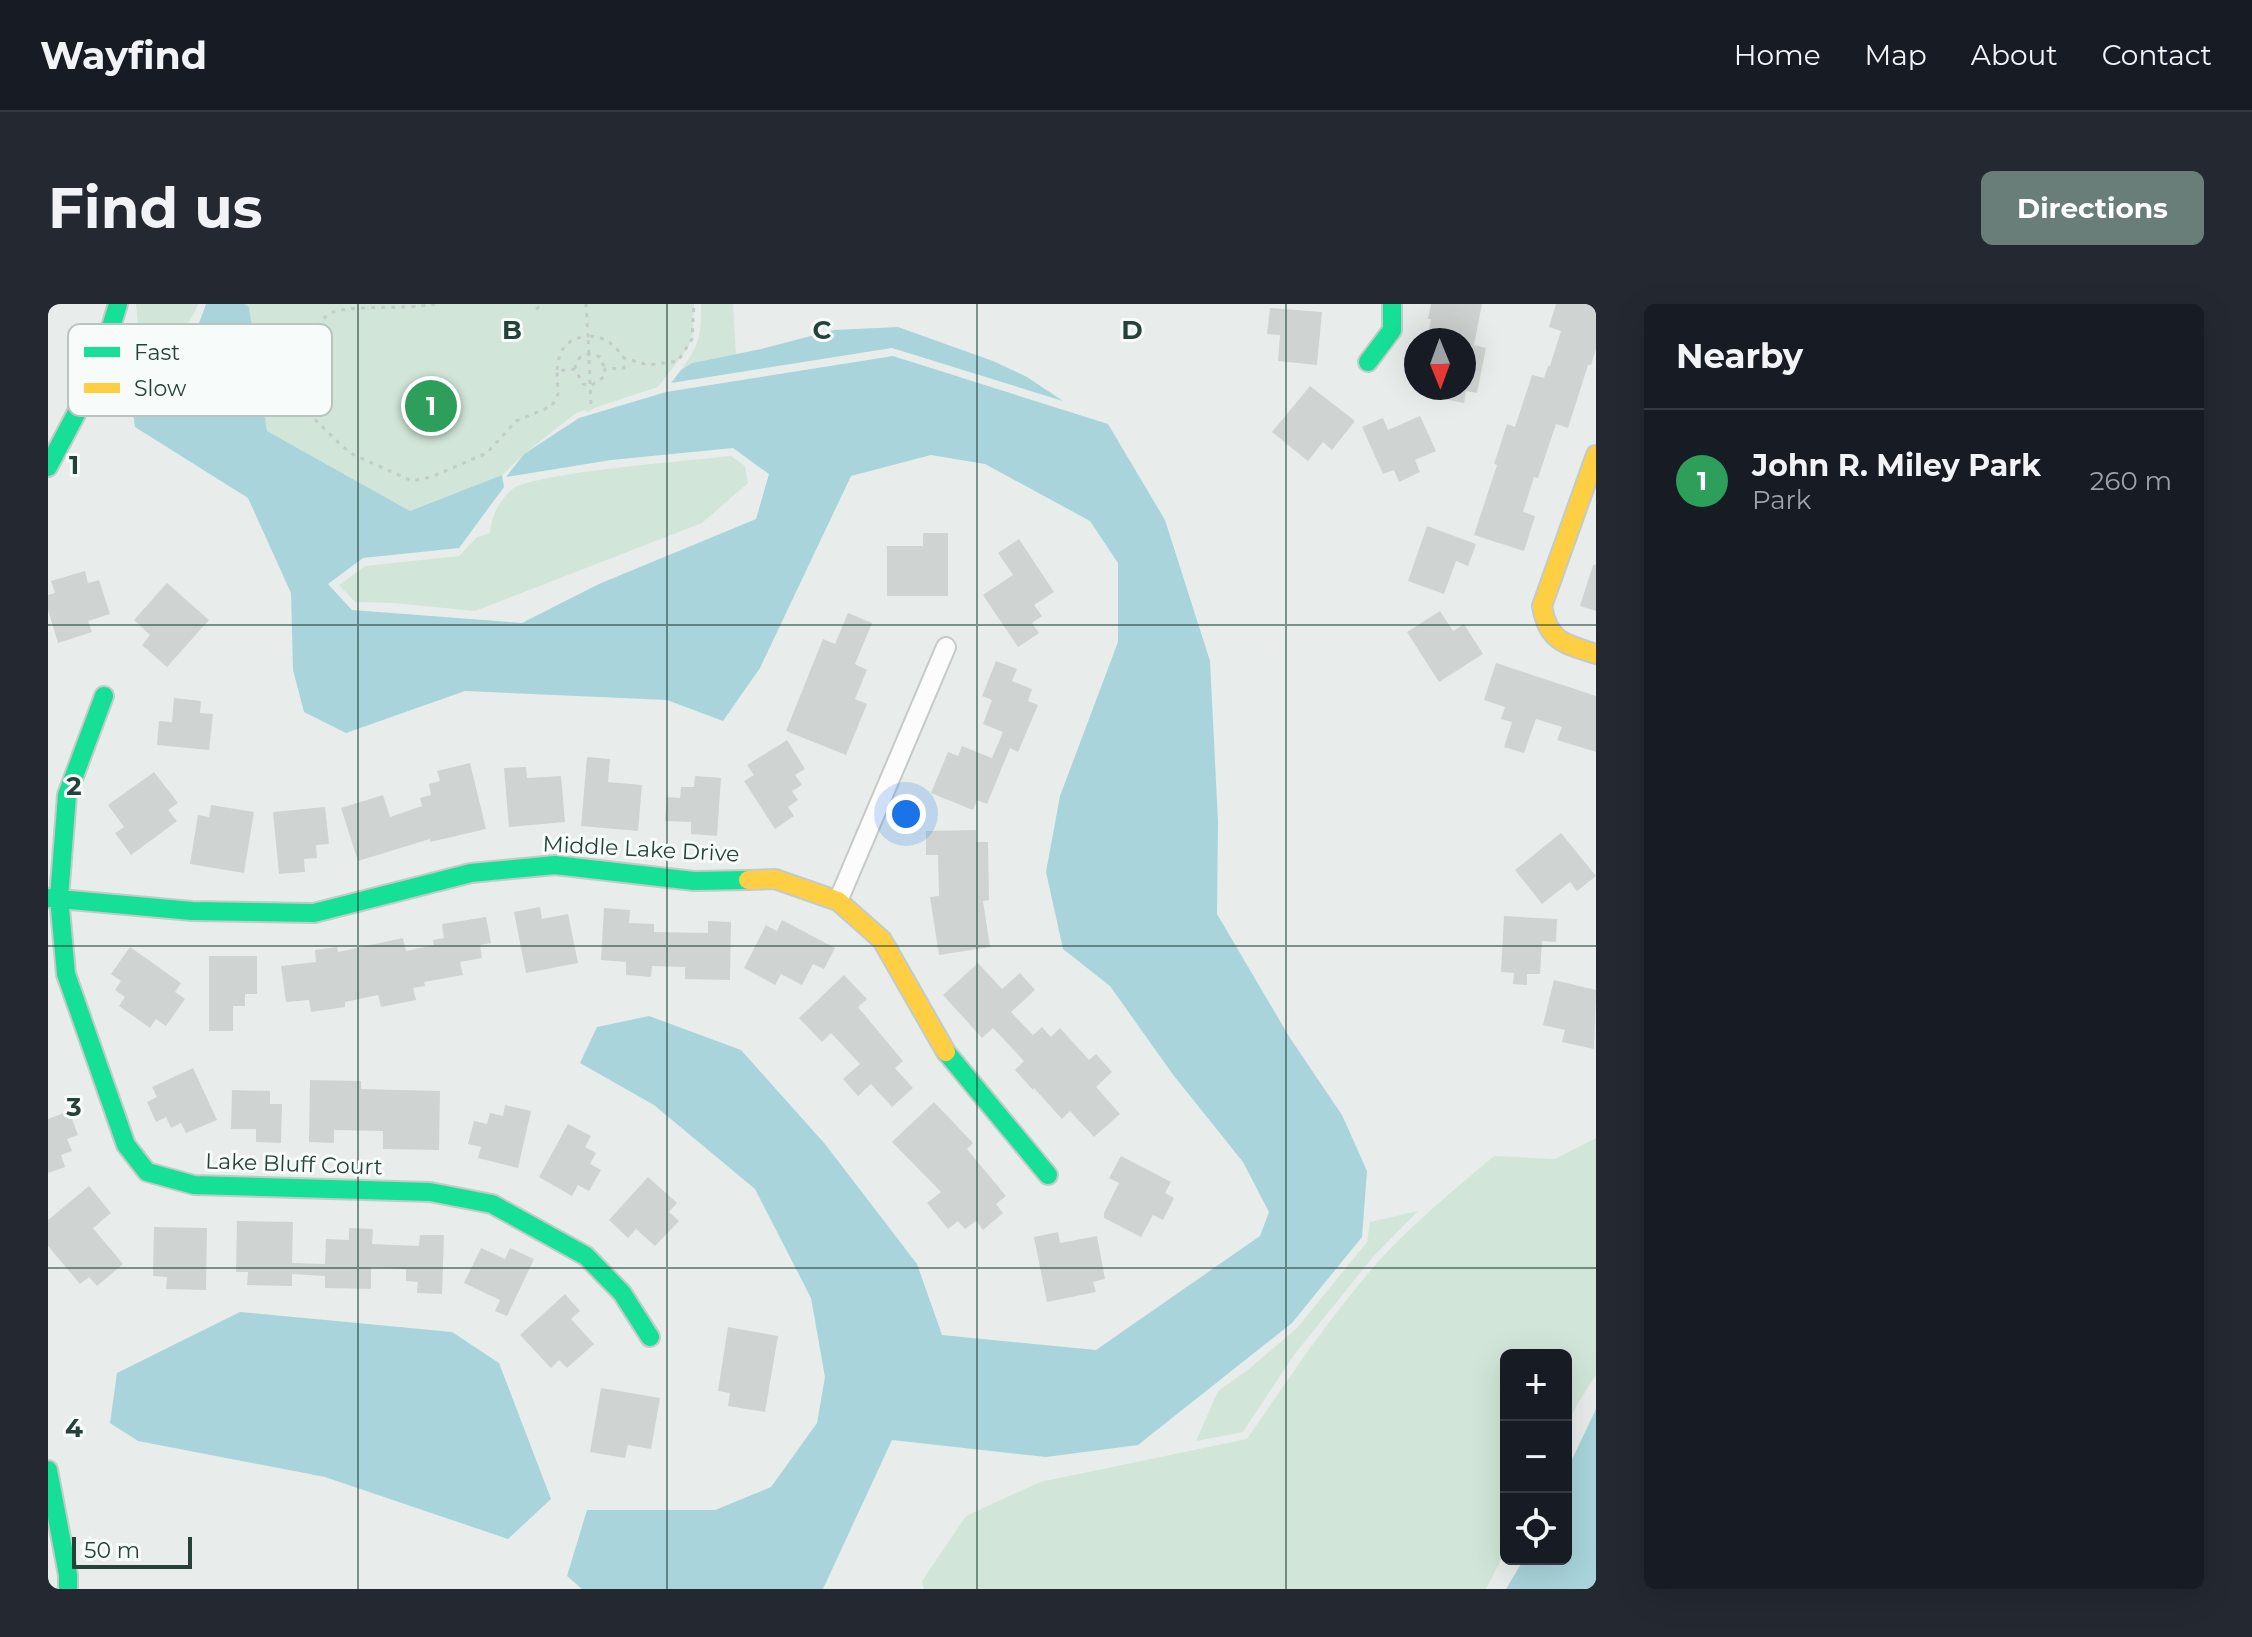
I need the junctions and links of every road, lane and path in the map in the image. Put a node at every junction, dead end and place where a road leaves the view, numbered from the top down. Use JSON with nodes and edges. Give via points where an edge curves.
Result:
{"nodes":[{"id":1,"x":118,"y":304,"type":"edge"},
{"id":2,"x":435,"y":304,"type":"edge"},
{"id":3,"x":543,"y":304,"type":"edge"},
{"id":4,"x":586,"y":304,"type":"edge"},
{"id":5,"x":694,"y":304,"type":"edge"},
{"id":6,"x":1392,"y":304,"type":"edge"},
{"id":7,"x":536,"y":309,"type":"dead end"},
{"id":8,"x":112,"y":324,"type":"edge"},
{"id":9,"x":319,"y":324,"type":"edge"},
{"id":10,"x":588,"y":336,"type":"junction"},
{"id":11,"x":589,"y":354,"type":"junction"},
{"id":12,"x":624,"y":358,"type":"junction"},
{"id":13,"x":1368,"y":362,"type":"dead end"},
{"id":14,"x":575,"y":369,"type":"junction"},
{"id":15,"x":605,"y":369,"type":"junction"},
{"id":16,"x":557,"y":371,"type":"junction"},
{"id":17,"x":590,"y":386,"type":"junction"},
{"id":18,"x":591,"y":404,"type":"dead end"},
{"id":19,"x":75,"y":416,"type":"edge"},
{"id":20,"x":311,"y":416,"type":"edge"},
{"id":21,"x":1596,"y":455,"type":"edge"},
{"id":22,"x":48,"y":467,"type":"edge"},
{"id":23,"x":946,"y":647,"type":"dead end"},
{"id":24,"x":1596,"y":654,"type":"edge"},
{"id":25,"x":104,"y":696,"type":"dead end"},
{"id":26,"x":53,"y":898,"type":"edge"},
{"id":27,"x":838,"y":901,"type":"junction"},
{"id":28,"x":1048,"y":1175,"type":"dead end"},
{"id":29,"x":650,"y":1337,"type":"dead end"},
{"id":30,"x":48,"y":1470,"type":"edge"},
{"id":31,"x":48,"y":1578,"type":"edge"},
{"id":32,"x":68,"y":1582,"type":"edge"}],
"edges":[{"from":1,"to":8,"type":"street"},
{"from":2,"to":9,"type":"path","via":[[351,308],[331,312]]},
{"from":3,"to":7,"type":"path"},
{"from":4,"to":10,"type":"path"},
{"from":5,"to":12,"type":"path","via":[[692,339],[678,361],[648,365]]},
{"from":6,"to":13,"type":"street","via":[[1392,330]]},
{"from":10,"to":11,"type":"path"},
{"from":10,"to":12,"type":"path","via":[[608,340]]},
{"from":10,"to":16,"type":"path","via":[[570,341],[559,355]]},
{"from":11,"to":14,"type":"path","via":[[578,359]]},
{"from":11,"to":15,"type":"path","via":[[600,357]]},
{"from":11,"to":17,"type":"path"},
{"from":12,"to":15,"type":"path","via":[[624,368]]},
{"from":14,"to":16,"type":"path"},
{"from":14,"to":17,"type":"path"},
{"from":15,"to":17,"type":"path","via":[[604,377]]},
{"from":16,"to":20,"type":"path","via":[[558,394],[552,406],[516,421],[487,453],[412,481],[352,454]]},
{"from":17,"to":18,"type":"path"},
{"from":19,"to":22,"type":"street"},
{"from":21,"to":24,"type":"street","via":[[1542,606],[1543,622],[1553,638]]},
{"from":23,"to":27,"type":"street"},
{"from":25,"to":26,"type":"street","name":"Lake Bluff Court","via":[[67,795]]},
{"from":26,"to":27,"type":"street","name":"Middle Lake Drive","via":[[192,911],[314,913],[471,873],[555,865],[694,881],[775,879]]},
{"from":26,"to":29,"type":"street","name":"Lake Bluff Court","via":[[66,974],[126,1145],[147,1172],[194,1185],[430,1192],[492,1204],[586,1256],[622,1293]]},
{"from":27,"to":28,"type":"street","name":"Middle Lake Drive","via":[[882,940],[944,1049]]},
{"from":30,"to":32,"type":"street"},
{"from":31,"to":32,"type":"street"}]}
